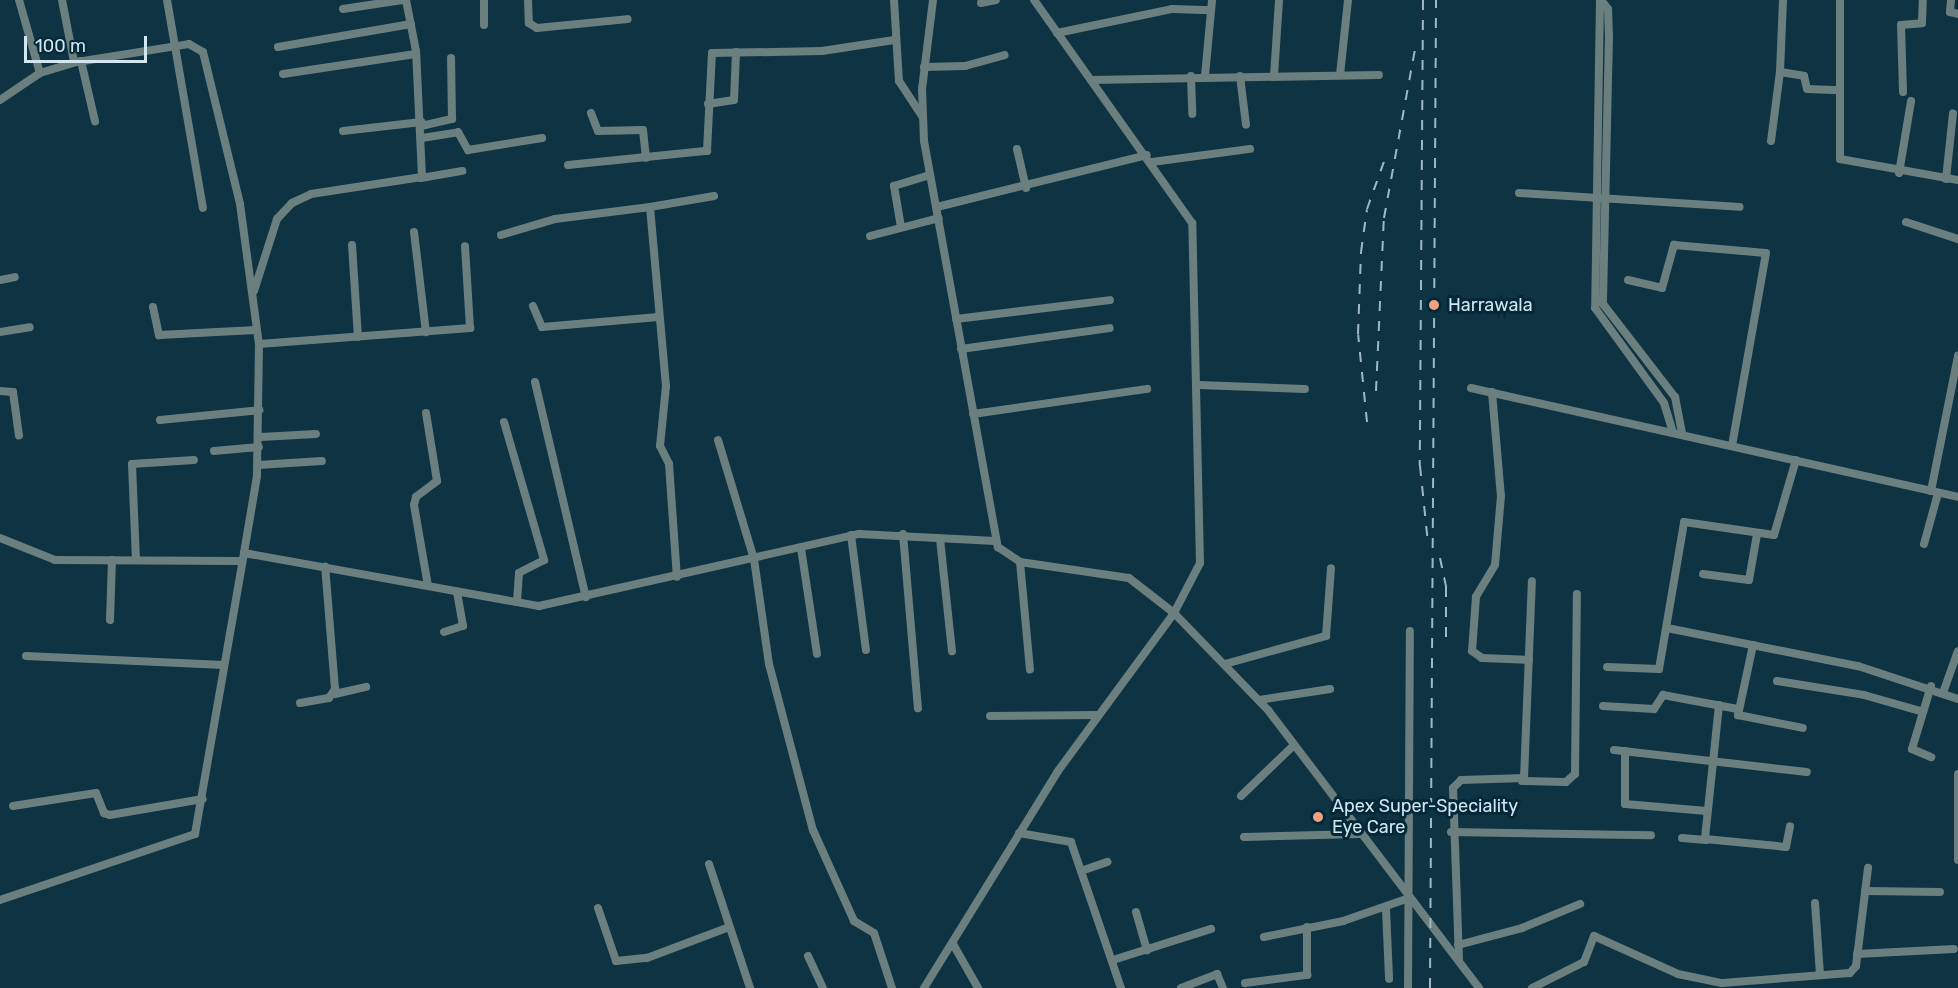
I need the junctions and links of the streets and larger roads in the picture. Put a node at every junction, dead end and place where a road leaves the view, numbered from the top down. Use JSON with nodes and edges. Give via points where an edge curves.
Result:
{"nodes":[{"id":1,"x":19,"y":0,"type":"edge"},
{"id":2,"x":62,"y":0,"type":"edge"},
{"id":3,"x":167,"y":0,"type":"edge"},
{"id":4,"x":404,"y":0,"type":"edge"},
{"id":5,"x":484,"y":0,"type":"edge"},
{"id":6,"x":528,"y":0,"type":"edge"},
{"id":7,"x":894,"y":0,"type":"edge"},
{"id":8,"x":933,"y":0,"type":"edge"},
{"id":9,"x":996,"y":0,"type":"edge"},
{"id":10,"x":1034,"y":0,"type":"edge"},
{"id":11,"x":1212,"y":0,"type":"edge"},
{"id":12,"x":1279,"y":0,"type":"edge"},
{"id":13,"x":1348,"y":0,"type":"edge"},
{"id":14,"x":1604,"y":0,"type":"edge"},
{"id":15,"x":1783,"y":0,"type":"edge"},
{"id":16,"x":1840,"y":0,"type":"edge"},
{"id":17,"x":1923,"y":0,"type":"edge"},
{"id":18,"x":1951,"y":0,"type":"edge"},
{"id":19,"x":981,"y":3,"type":"dead end"},
{"id":20,"x":344,"y":9,"type":"dead end"},
{"id":21,"x":1210,"y":10,"type":"junction"},
{"id":22,"x":1958,"y":14,"type":"edge"},
{"id":23,"x":628,"y":19,"type":"dead end"},
{"id":24,"x":411,"y":24,"type":"junction"},
{"id":25,"x":484,"y":25,"type":"dead end"},
{"id":26,"x":1057,"y":33,"type":"junction"},
{"id":27,"x":894,"y":40,"type":"junction"},
{"id":28,"x":177,"y":46,"type":"junction"},
{"id":29,"x":278,"y":47,"type":"dead end"},
{"id":30,"x":736,"y":52,"type":"junction"},
{"id":31,"x":417,"y":54,"type":"junction"},
{"id":32,"x":1005,"y":55,"type":"dead end"},
{"id":33,"x":451,"y":58,"type":"dead end"},
{"id":34,"x":77,"y":62,"type":"junction"},
{"id":35,"x":924,"y":66,"type":"junction"},
{"id":36,"x":1780,"y":72,"type":"junction"},
{"id":37,"x":40,"y":73,"type":"junction"},
{"id":38,"x":283,"y":74,"type":"dead end"},
{"id":39,"x":1340,"y":75,"type":"junction"},
{"id":40,"x":1379,"y":75,"type":"dead end"},
{"id":41,"x":1191,"y":76,"type":"junction"},
{"id":42,"x":1205,"y":76,"type":"junction"},
{"id":43,"x":1240,"y":76,"type":"junction"},
{"id":44,"x":1274,"y":76,"type":"junction"},
{"id":45,"x":1091,"y":80,"type":"junction"},
{"id":46,"x":1840,"y":90,"type":"junction"},
{"id":47,"x":1903,"y":92,"type":"dead end"},
{"id":48,"x":0,"y":100,"type":"edge"},
{"id":49,"x":1911,"y":101,"type":"dead end"},
{"id":50,"x":708,"y":104,"type":"junction"},
{"id":51,"x":591,"y":113,"type":"dead end"},
{"id":52,"x":1953,"y":113,"type":"dead end"},
{"id":53,"x":1192,"y":114,"type":"dead end"},
{"id":54,"x":922,"y":116,"type":"junction"},
{"id":55,"x":95,"y":121,"type":"dead end"},
{"id":56,"x":421,"y":124,"type":"junction"},
{"id":57,"x":1246,"y":125,"type":"dead end"},
{"id":58,"x":343,"y":131,"type":"dead end"},
{"id":59,"x":422,"y":138,"type":"junction"},
{"id":60,"x":542,"y":138,"type":"dead end"},
{"id":61,"x":1772,"y":141,"type":"dead end"},
{"id":62,"x":1017,"y":149,"type":"dead end"},
{"id":63,"x":1250,"y":149,"type":"dead end"},
{"id":64,"x":646,"y":158,"type":"junction"},
{"id":65,"x":1150,"y":158,"type":"junction"},
{"id":66,"x":568,"y":165,"type":"dead end"},
{"id":67,"x":462,"y":171,"type":"dead end"},
{"id":68,"x":1899,"y":173,"type":"junction"},
{"id":69,"x":929,"y":175,"type":"junction"},
{"id":70,"x":421,"y":178,"type":"junction"},
{"id":71,"x":1946,"y":179,"type":"junction"},
{"id":72,"x":1958,"y":180,"type":"edge"},
{"id":73,"x":1026,"y":188,"type":"junction"},
{"id":74,"x":1519,"y":193,"type":"dead end"},
{"id":75,"x":714,"y":196,"type":"dead end"},
{"id":76,"x":1603,"y":197,"type":"junction"},
{"id":77,"x":651,"y":207,"type":"junction"},
{"id":78,"x":937,"y":207,"type":"junction"},
{"id":79,"x":1740,"y":207,"type":"dead end"},
{"id":80,"x":203,"y":208,"type":"dead end"},
{"id":81,"x":939,"y":218,"type":"junction"},
{"id":82,"x":1906,"y":222,"type":"dead end"},
{"id":83,"x":901,"y":227,"type":"junction"},
{"id":84,"x":414,"y":232,"type":"dead end"},
{"id":85,"x":501,"y":235,"type":"dead end"},
{"id":86,"x":870,"y":236,"type":"dead end"},
{"id":87,"x":1958,"y":239,"type":"edge"},
{"id":88,"x":352,"y":245,"type":"dead end"},
{"id":89,"x":465,"y":246,"type":"dead end"},
{"id":90,"x":15,"y":277,"type":"dead end"},
{"id":91,"x":0,"y":280,"type":"edge"},
{"id":92,"x":1628,"y":280,"type":"dead end"},
{"id":93,"x":254,"y":293,"type":"junction"},
{"id":94,"x":1110,"y":300,"type":"dead end"},
{"id":95,"x":533,"y":306,"type":"dead end"},
{"id":96,"x":153,"y":307,"type":"dead end"},
{"id":97,"x":1599,"y":307,"type":"junction"},
{"id":98,"x":659,"y":317,"type":"junction"},
{"id":99,"x":956,"y":320,"type":"junction"},
{"id":100,"x":30,"y":327,"type":"dead end"},
{"id":101,"x":1110,"y":328,"type":"dead end"},
{"id":102,"x":257,"y":330,"type":"junction"},
{"id":103,"x":0,"y":332,"type":"edge"},
{"id":104,"x":426,"y":332,"type":"junction"},
{"id":105,"x":358,"y":337,"type":"junction"},
{"id":106,"x":259,"y":344,"type":"junction"},
{"id":107,"x":962,"y":349,"type":"junction"},
{"id":108,"x":1958,"y":356,"type":"edge"},
{"id":109,"x":535,"y":382,"type":"dead end"},
{"id":110,"x":1199,"y":385,"type":"junction"},
{"id":111,"x":1471,"y":388,"type":"dead end"},
{"id":112,"x":1305,"y":389,"type":"dead end"},
{"id":113,"x":1147,"y":390,"type":"dead end"},
{"id":114,"x":0,"y":391,"type":"edge"},
{"id":115,"x":1492,"y":392,"type":"junction"},
{"id":116,"x":260,"y":410,"type":"junction"},
{"id":117,"x":426,"y":413,"type":"dead end"},
{"id":118,"x":973,"y":414,"type":"junction"},
{"id":119,"x":160,"y":420,"type":"dead end"},
{"id":120,"x":504,"y":422,"type":"dead end"},
{"id":121,"x":1673,"y":432,"type":"junction"},
{"id":122,"x":316,"y":434,"type":"dead end"},
{"id":123,"x":1682,"y":434,"type":"junction"},
{"id":124,"x":19,"y":436,"type":"dead end"},
{"id":125,"x":260,"y":437,"type":"junction"},
{"id":126,"x":718,"y":440,"type":"dead end"},
{"id":127,"x":1732,"y":445,"type":"junction"},
{"id":128,"x":259,"y":447,"type":"junction"},
{"id":129,"x":214,"y":451,"type":"dead end"},
{"id":130,"x":194,"y":460,"type":"dead end"},
{"id":131,"x":1796,"y":460,"type":"junction"},
{"id":132,"x":322,"y":461,"type":"dead end"},
{"id":133,"x":258,"y":465,"type":"junction"},
{"id":134,"x":1935,"y":492,"type":"junction"},
{"id":135,"x":1958,"y":497,"type":"edge"},
{"id":136,"x":903,"y":534,"type":"junction"},
{"id":137,"x":1757,"y":534,"type":"junction"},
{"id":138,"x":851,"y":535,"type":"junction"},
{"id":139,"x":0,"y":538,"type":"edge"},
{"id":140,"x":940,"y":539,"type":"junction"},
{"id":141,"x":995,"y":541,"type":"junction"},
{"id":142,"x":1924,"y":544,"type":"dead end"},
{"id":143,"x":801,"y":548,"type":"junction"},
{"id":144,"x":242,"y":557,"type":"junction"},
{"id":145,"x":754,"y":559,"type":"junction"},
{"id":146,"x":112,"y":560,"type":"junction"},
{"id":147,"x":135,"y":560,"type":"junction"},
{"id":148,"x":1020,"y":562,"type":"junction"},
{"id":149,"x":325,"y":566,"type":"junction"},
{"id":150,"x":1331,"y":568,"type":"dead end"},
{"id":151,"x":1703,"y":574,"type":"dead end"},
{"id":152,"x":677,"y":577,"type":"junction"},
{"id":153,"x":1532,"y":581,"type":"dead end"},
{"id":154,"x":428,"y":586,"type":"junction"},
{"id":155,"x":457,"y":592,"type":"junction"},
{"id":156,"x":1577,"y":594,"type":"dead end"},
{"id":157,"x":586,"y":597,"type":"junction"},
{"id":158,"x":517,"y":602,"type":"junction"},
{"id":159,"x":1173,"y":613,"type":"junction"},
{"id":160,"x":110,"y":620,"type":"dead end"},
{"id":161,"x":1667,"y":628,"type":"junction"},
{"id":162,"x":1410,"y":631,"type":"dead end"},
{"id":163,"x":444,"y":632,"type":"dead end"},
{"id":164,"x":1753,"y":645,"type":"junction"},
{"id":165,"x":866,"y":650,"type":"dead end"},
{"id":166,"x":952,"y":651,"type":"dead end"},
{"id":167,"x":1958,"y":651,"type":"edge"},
{"id":168,"x":817,"y":654,"type":"dead end"},
{"id":169,"x":26,"y":656,"type":"dead end"},
{"id":170,"x":1529,"y":660,"type":"junction"},
{"id":171,"x":1225,"y":664,"type":"junction"},
{"id":172,"x":224,"y":665,"type":"junction"},
{"id":173,"x":1607,"y":667,"type":"dead end"},
{"id":174,"x":1030,"y":670,"type":"dead end"},
{"id":175,"x":1777,"y":681,"type":"dead end"},
{"id":176,"x":1931,"y":686,"type":"junction"},
{"id":177,"x":366,"y":687,"type":"dead end"},
{"id":178,"x":1330,"y":689,"type":"dead end"},
{"id":179,"x":1944,"y":690,"type":"junction"},
{"id":180,"x":335,"y":694,"type":"junction"},
{"id":181,"x":1958,"y":699,"type":"edge"},
{"id":182,"x":1259,"y":700,"type":"junction"},
{"id":183,"x":300,"y":703,"type":"dead end"},
{"id":184,"x":1719,"y":705,"type":"junction"},
{"id":185,"x":1603,"y":706,"type":"dead end"},
{"id":186,"x":918,"y":708,"type":"dead end"},
{"id":187,"x":1738,"y":709,"type":"junction"},
{"id":188,"x":1920,"y":711,"type":"junction"},
{"id":189,"x":1097,"y":715,"type":"junction"},
{"id":190,"x":990,"y":716,"type":"dead end"},
{"id":191,"x":1803,"y":728,"type":"dead end"},
{"id":192,"x":1293,"y":746,"type":"junction"},
{"id":193,"x":1614,"y":750,"type":"dead end"},
{"id":194,"x":1625,"y":751,"type":"junction"},
{"id":195,"x":1931,"y":757,"type":"dead end"},
{"id":196,"x":1712,"y":759,"type":"junction"},
{"id":197,"x":1808,"y":772,"type":"dead end"},
{"id":198,"x":1958,"y":774,"type":"edge"},
{"id":199,"x":1522,"y":781,"type":"junction"},
{"id":200,"x":1241,"y":796,"type":"dead end"},
{"id":201,"x":202,"y":799,"type":"junction"},
{"id":202,"x":13,"y":806,"type":"dead end"},
{"id":203,"x":1707,"y":811,"type":"junction"},
{"id":204,"x":1790,"y":826,"type":"dead end"},
{"id":205,"x":1451,"y":832,"type":"junction"},
{"id":206,"x":1019,"y":833,"type":"junction"},
{"id":207,"x":1360,"y":834,"type":"junction"},
{"id":208,"x":1651,"y":836,"type":"dead end"},
{"id":209,"x":1245,"y":837,"type":"dead end"},
{"id":210,"x":1682,"y":838,"type":"dead end"},
{"id":211,"x":1706,"y":840,"type":"junction"},
{"id":212,"x":1958,"y":860,"type":"edge"},
{"id":213,"x":1107,"y":862,"type":"dead end"},
{"id":214,"x":710,"y":864,"type":"dead end"},
{"id":215,"x":1868,"y":868,"type":"dead end"},
{"id":216,"x":1081,"y":871,"type":"junction"},
{"id":217,"x":1865,"y":891,"type":"junction"},
{"id":218,"x":1940,"y":892,"type":"dead end"},
{"id":219,"x":1406,"y":895,"type":"junction"},
{"id":220,"x":0,"y":900,"type":"edge"},
{"id":221,"x":1815,"y":903,"type":"dead end"},
{"id":222,"x":1580,"y":904,"type":"dead end"},
{"id":223,"x":598,"y":908,"type":"dead end"},
{"id":224,"x":1386,"y":909,"type":"junction"},
{"id":225,"x":1136,"y":912,"type":"dead end"},
{"id":226,"x":729,"y":927,"type":"junction"},
{"id":227,"x":1307,"y":927,"type":"junction"},
{"id":228,"x":1211,"y":928,"type":"dead end"},
{"id":229,"x":1264,"y":937,"type":"dead end"},
{"id":230,"x":953,"y":944,"type":"junction"},
{"id":231,"x":1458,"y":945,"type":"junction"},
{"id":232,"x":1954,"y":949,"type":"dead end"},
{"id":233,"x":1147,"y":950,"type":"junction"},
{"id":234,"x":1857,"y":954,"type":"junction"},
{"id":235,"x":808,"y":956,"type":"dead end"},
{"id":236,"x":1113,"y":960,"type":"junction"},
{"id":237,"x":1459,"y":961,"type":"junction"},
{"id":238,"x":1820,"y":975,"type":"junction"},
{"id":239,"x":1389,"y":979,"type":"dead end"},
{"id":240,"x":1245,"y":983,"type":"dead end"},
{"id":241,"x":750,"y":988,"type":"edge"},
{"id":242,"x":823,"y":988,"type":"edge"},
{"id":243,"x":892,"y":988,"type":"edge"},
{"id":244,"x":924,"y":988,"type":"edge"},
{"id":245,"x":978,"y":988,"type":"edge"},
{"id":246,"x":1121,"y":988,"type":"edge"},
{"id":247,"x":1181,"y":988,"type":"edge"},
{"id":248,"x":1223,"y":988,"type":"edge"},
{"id":249,"x":1408,"y":988,"type":"edge"},
{"id":250,"x":1479,"y":988,"type":"edge"},
{"id":251,"x":1532,"y":988,"type":"edge"}],
"edges":[{"from":1,"to":37,"type":"street"},
{"from":2,"to":34,"type":"street"},
{"from":3,"to":28,"type":"street"},
{"from":4,"to":20,"type":"street"},
{"from":4,"to":24,"type":"street"},
{"from":5,"to":25,"type":"street"},
{"from":6,"to":23,"type":"street","via":[[529,23],[537,28]]},
{"from":7,"to":27,"type":"street"},
{"from":8,"to":35,"type":"street"},
{"from":9,"to":19,"type":"street"},
{"from":10,"to":26,"type":"street"},
{"from":11,"to":21,"type":"street"},
{"from":12,"to":44,"type":"street"},
{"from":13,"to":39,"type":"street"},
{"from":14,"to":76,"type":"street"},
{"from":15,"to":36,"type":"street"},
{"from":16,"to":46,"type":"street"},
{"from":17,"to":47,"type":"street","via":[[1922,24],[1901,28]]},
{"from":18,"to":22,"type":"street","via":[[1950,12]]},
{"from":21,"to":26,"type":"street","via":[[1172,9]]},
{"from":21,"to":42,"type":"street"},
{"from":24,"to":29,"type":"street"},
{"from":24,"to":31,"type":"street"},
{"from":26,"to":45,"type":"street"},
{"from":27,"to":30,"type":"street","via":[[822,51]]},
{"from":27,"to":54,"type":"street","via":[[901,87]]},
{"from":28,"to":34,"type":"street"},
{"from":28,"to":80,"type":"street"},
{"from":28,"to":93,"type":"street","via":[[196,45],[202,52],[240,204]]},
{"from":30,"to":50,"type":"street","via":[[735,100]]},
{"from":30,"to":50,"type":"street","via":[[710,54]]},
{"from":31,"to":38,"type":"street"},
{"from":31,"to":56,"type":"street"},
{"from":32,"to":35,"type":"street","via":[[965,66]]},
{"from":33,"to":56,"type":"street","via":[[452,119]]},
{"from":34,"to":37,"type":"street"},
{"from":34,"to":55,"type":"street"},
{"from":35,"to":54,"type":"street"},
{"from":36,"to":46,"type":"street","via":[[1804,76],[1807,89]]},
{"from":36,"to":61,"type":"street"},
{"from":37,"to":48,"type":"street"},
{"from":39,"to":40,"type":"street"},
{"from":39,"to":44,"type":"street"},
{"from":41,"to":42,"type":"street"},
{"from":41,"to":45,"type":"street"},
{"from":41,"to":53,"type":"street"},
{"from":42,"to":43,"type":"street"},
{"from":43,"to":44,"type":"street"},
{"from":43,"to":57,"type":"street"},
{"from":45,"to":65,"type":"street"},
{"from":46,"to":68,"type":"street","via":[[1840,159]]},
{"from":49,"to":68,"type":"street"},
{"from":50,"to":64,"type":"street","via":[[707,151]]},
{"from":51,"to":64,"type":"street","via":[[598,131],[643,130]]},
{"from":52,"to":71,"type":"street"},
{"from":54,"to":69,"type":"street"},
{"from":56,"to":58,"type":"street"},
{"from":56,"to":59,"type":"street"},
{"from":59,"to":60,"type":"street","via":[[458,132],[468,150]]},
{"from":59,"to":70,"type":"street"},
{"from":62,"to":73,"type":"street"},
{"from":63,"to":65,"type":"street"},
{"from":64,"to":66,"type":"street"},
{"from":65,"to":73,"type":"street"},
{"from":65,"to":110,"type":"street","via":[[1184,206],[1194,234]]},
{"from":67,"to":70,"type":"street"},
{"from":68,"to":71,"type":"street"},
{"from":69,"to":78,"type":"street"},
{"from":69,"to":83,"type":"street","via":[[894,186]]},
{"from":70,"to":93,"type":"street","via":[[318,193],[291,203],[277,219]]},
{"from":71,"to":72,"type":"street"},
{"from":73,"to":78,"type":"street"},
{"from":74,"to":76,"type":"street"},
{"from":75,"to":77,"type":"street"},
{"from":76,"to":79,"type":"street"},
{"from":76,"to":97,"type":"street"},
{"from":77,"to":85,"type":"street","via":[[555,219]]},
{"from":77,"to":98,"type":"street"},
{"from":78,"to":81,"type":"street"},
{"from":81,"to":83,"type":"street"},
{"from":81,"to":99,"type":"street"},
{"from":82,"to":87,"type":"street"},
{"from":83,"to":86,"type":"street"},
{"from":84,"to":104,"type":"street"},
{"from":88,"to":105,"type":"street"},
{"from":89,"to":104,"type":"street","via":[[474,323],[467,330]]},
{"from":90,"to":91,"type":"street"},
{"from":92,"to":127,"type":"street","via":[[1662,288],[1674,245],[1766,253]]},
{"from":93,"to":102,"type":"street"},
{"from":94,"to":99,"type":"street"},
{"from":95,"to":98,"type":"street","via":[[542,327]]},
{"from":96,"to":102,"type":"street","via":[[159,335]]},
{"from":97,"to":121,"type":"street","via":[[1660,396]]},
{"from":97,"to":123,"type":"street","via":[[1675,398]]},
{"from":98,"to":152,"type":"street","via":[[666,386],[660,446],[669,464]]},
{"from":99,"to":107,"type":"street"},
{"from":100,"to":103,"type":"street"},
{"from":101,"to":107,"type":"street"},
{"from":102,"to":106,"type":"street"},
{"from":104,"to":105,"type":"street"},
{"from":105,"to":106,"type":"street"},
{"from":106,"to":116,"type":"street"},
{"from":107,"to":118,"type":"street"},
{"from":108,"to":134,"type":"street"},
{"from":109,"to":157,"type":"street"},
{"from":110,"to":112,"type":"street"},
{"from":110,"to":159,"type":"street","via":[[1200,563]]},
{"from":111,"to":115,"type":"street"},
{"from":113,"to":118,"type":"street"},
{"from":114,"to":124,"type":"street","via":[[13,392]]},
{"from":115,"to":121,"type":"street"},
{"from":115,"to":170,"type":"street","via":[[1501,496],[1496,565],[1476,597],[1472,651],[1482,658]]},
{"from":116,"to":119,"type":"street"},
{"from":116,"to":125,"type":"street"},
{"from":117,"to":154,"type":"street","via":[[437,481],[416,497],[414,505]]},
{"from":118,"to":141,"type":"street"},
{"from":120,"to":158,"type":"street","via":[[544,560],[519,573]]},
{"from":121,"to":123,"type":"street"},
{"from":122,"to":125,"type":"street"},
{"from":123,"to":127,"type":"street"},
{"from":125,"to":128,"type":"street"},
{"from":126,"to":145,"type":"street"},
{"from":127,"to":131,"type":"street"},
{"from":128,"to":129,"type":"street"},
{"from":128,"to":133,"type":"street"},
{"from":130,"to":147,"type":"street","via":[[132,464]]},
{"from":131,"to":134,"type":"street"},
{"from":131,"to":137,"type":"street","via":[[1778,533]]},
{"from":132,"to":133,"type":"street"},
{"from":133,"to":144,"type":"street"},
{"from":134,"to":135,"type":"street"},
{"from":134,"to":142,"type":"street"},
{"from":136,"to":138,"type":"street"},
{"from":136,"to":140,"type":"street"},
{"from":136,"to":186,"type":"street"},
{"from":137,"to":151,"type":"street","via":[[1749,580]]},
{"from":137,"to":161,"type":"street","via":[[1684,522]]},
{"from":138,"to":143,"type":"street"},
{"from":138,"to":165,"type":"street"},
{"from":139,"to":146,"type":"street","via":[[48,559]]},
{"from":140,"to":141,"type":"street"},
{"from":140,"to":166,"type":"street"},
{"from":141,"to":148,"type":"street"},
{"from":143,"to":145,"type":"street"},
{"from":143,"to":168,"type":"street"},
{"from":144,"to":147,"type":"street"},
{"from":144,"to":149,"type":"street"},
{"from":144,"to":172,"type":"street"},
{"from":145,"to":152,"type":"street"},
{"from":145,"to":243,"type":"street","via":[[771,674],[813,830],[854,921],[874,933]]},
{"from":146,"to":147,"type":"street"},
{"from":146,"to":160,"type":"street"},
{"from":148,"to":159,"type":"street","via":[[1129,578]]},
{"from":148,"to":174,"type":"street"},
{"from":149,"to":154,"type":"street"},
{"from":149,"to":180,"type":"street"},
{"from":150,"to":171,"type":"street","via":[[1326,636]]},
{"from":152,"to":157,"type":"street"},
{"from":153,"to":170,"type":"street"},
{"from":154,"to":155,"type":"street"},
{"from":155,"to":158,"type":"street"},
{"from":155,"to":163,"type":"street","via":[[463,626]]},
{"from":156,"to":199,"type":"street","via":[[1575,774],[1566,782]]},
{"from":157,"to":158,"type":"street","via":[[539,606]]},
{"from":159,"to":171,"type":"street"},
{"from":159,"to":189,"type":"street"},
{"from":161,"to":164,"type":"street"},
{"from":161,"to":173,"type":"street","via":[[1657,671]]},
{"from":162,"to":219,"type":"street","via":[[1412,851]]},
{"from":164,"to":176,"type":"street"},
{"from":164,"to":187,"type":"street"},
{"from":167,"to":179,"type":"street"},
{"from":169,"to":172,"type":"street"},
{"from":170,"to":199,"type":"street"},
{"from":171,"to":182,"type":"street"},
{"from":172,"to":201,"type":"street"},
{"from":175,"to":188,"type":"street","via":[[1864,695]]},
{"from":176,"to":179,"type":"street"},
{"from":176,"to":188,"type":"street"},
{"from":177,"to":180,"type":"street"},
{"from":178,"to":182,"type":"street"},
{"from":179,"to":181,"type":"street"},
{"from":180,"to":183,"type":"street"},
{"from":182,"to":192,"type":"street"},
{"from":184,"to":185,"type":"street","via":[[1663,695],[1654,709]]},
{"from":184,"to":187,"type":"street"},
{"from":184,"to":196,"type":"street"},
{"from":187,"to":191,"type":"street","via":[[1742,718]]},
{"from":188,"to":195,"type":"street","via":[[1912,749]]},
{"from":189,"to":190,"type":"street"},
{"from":189,"to":206,"type":"street"},
{"from":192,"to":200,"type":"street"},
{"from":192,"to":207,"type":"street"},
{"from":193,"to":194,"type":"street"},
{"from":194,"to":196,"type":"street"},
{"from":194,"to":203,"type":"street","via":[[1627,806]]},
{"from":196,"to":197,"type":"street"},
{"from":196,"to":203,"type":"street"},
{"from":198,"to":212,"type":"street"},
{"from":199,"to":205,"type":"street","via":[[1457,781]]},
{"from":201,"to":202,"type":"street","via":[[110,815],[93,792]]},
{"from":201,"to":220,"type":"street","via":[[198,829],[187,841]]},
{"from":203,"to":211,"type":"street"},
{"from":204,"to":211,"type":"street","via":[[1786,847]]},
{"from":205,"to":208,"type":"street"},
{"from":205,"to":231,"type":"street"},
{"from":206,"to":216,"type":"street","via":[[1071,842]]},
{"from":206,"to":230,"type":"street"},
{"from":207,"to":209,"type":"street"},
{"from":207,"to":219,"type":"street"},
{"from":210,"to":211,"type":"street"},
{"from":213,"to":216,"type":"street"},
{"from":214,"to":226,"type":"street"},
{"from":215,"to":217,"type":"street"},
{"from":216,"to":236,"type":"street"},
{"from":217,"to":218,"type":"street"},
{"from":217,"to":234,"type":"street"},
{"from":219,"to":224,"type":"street"},
{"from":219,"to":237,"type":"street"},
{"from":219,"to":249,"type":"street"},
{"from":221,"to":238,"type":"street"},
{"from":222,"to":231,"type":"street","via":[[1522,928]]},
{"from":223,"to":226,"type":"street","via":[[616,960],[647,958]]},
{"from":224,"to":227,"type":"street"},
{"from":224,"to":239,"type":"street"},
{"from":225,"to":233,"type":"street"},
{"from":226,"to":241,"type":"street"},
{"from":227,"to":229,"type":"street"},
{"from":227,"to":240,"type":"street","via":[[1307,975]]},
{"from":228,"to":233,"type":"street"},
{"from":230,"to":244,"type":"street"},
{"from":230,"to":245,"type":"street"},
{"from":231,"to":237,"type":"street"},
{"from":232,"to":234,"type":"street"},
{"from":233,"to":236,"type":"street"},
{"from":234,"to":238,"type":"street","via":[[1852,972]]},
{"from":235,"to":242,"type":"street"},
{"from":236,"to":246,"type":"street"},
{"from":237,"to":250,"type":"street"},
{"from":238,"to":251,"type":"street","via":[[1722,982],[1678,974],[1594,936],[1584,963]]},
{"from":247,"to":248,"type":"street","via":[[1217,974]]}]}
